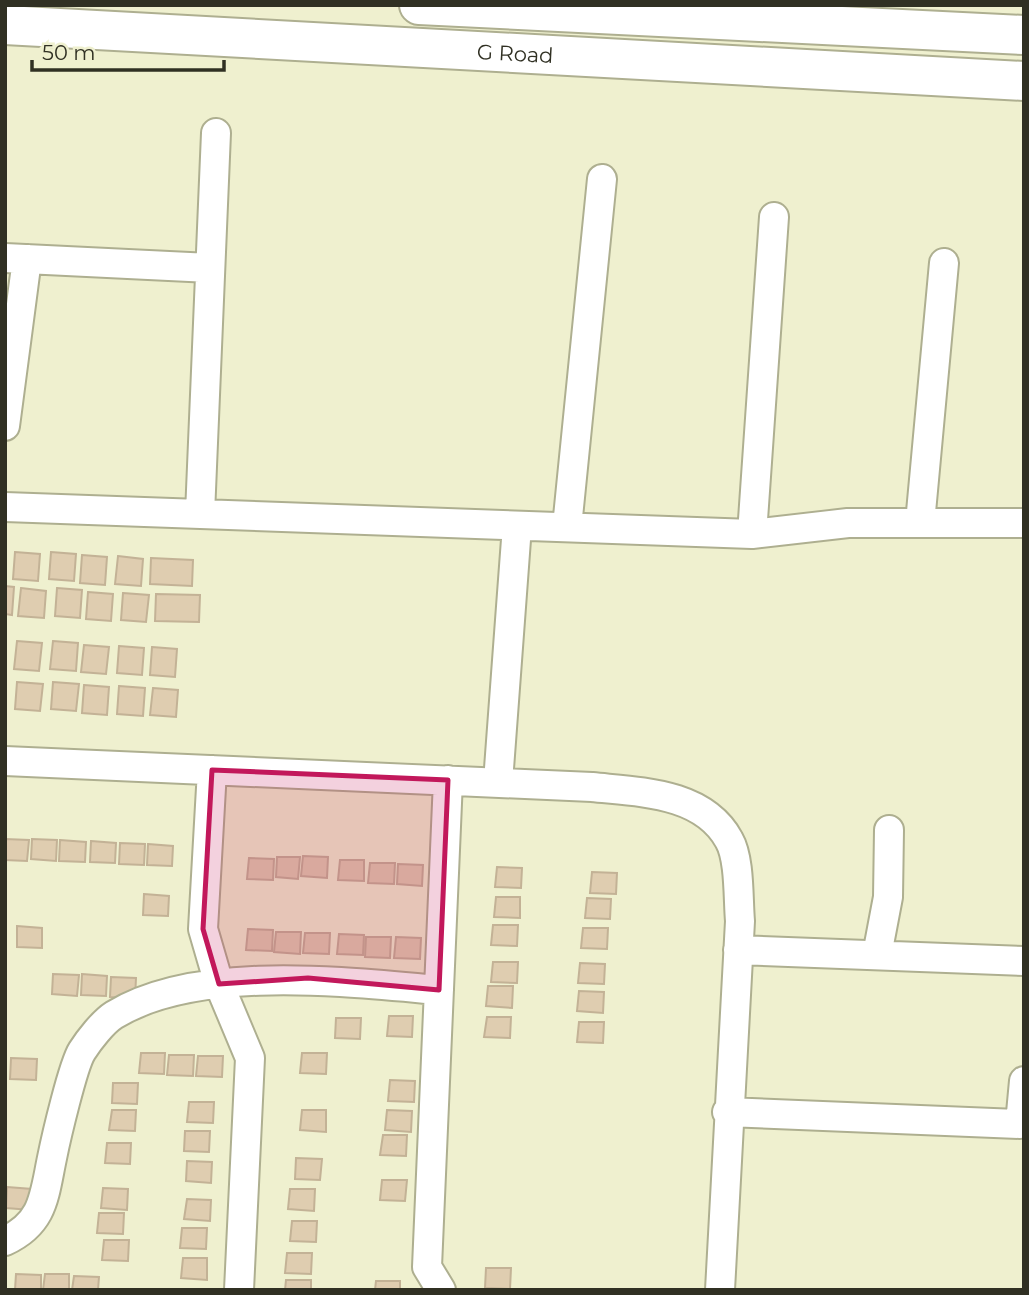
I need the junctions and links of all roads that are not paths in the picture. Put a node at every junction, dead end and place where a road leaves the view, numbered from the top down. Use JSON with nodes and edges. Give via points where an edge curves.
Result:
{"nodes":[{"id":1,"x":419,"y":5,"type":"edge"},
{"id":2,"x":5,"y":25,"type":"edge"},
{"id":3,"x":1024,"y":35,"type":"edge"},
{"id":4,"x":1024,"y":81,"type":"edge"},
{"id":5,"x":216,"y":133,"type":"dead end"},
{"id":6,"x":602,"y":179,"type":"dead end"},
{"id":7,"x":774,"y":217,"type":"dead end"},
{"id":8,"x":16,"y":258,"type":"edge"},
{"id":9,"x":944,"y":263,"type":"dead end"},
{"id":10,"x":210,"y":268,"type":"junction"},
{"id":11,"x":5,"y":426,"type":"edge"},
{"id":12,"x":5,"y":507,"type":"edge"},
{"id":13,"x":200,"y":514,"type":"junction"},
{"id":14,"x":920,"y":523,"type":"junction"},
{"id":15,"x":1024,"y":523,"type":"edge"},
{"id":16,"x":517,"y":526,"type":"junction"},
{"id":17,"x":568,"y":527,"type":"junction"},
{"id":18,"x":752,"y":534,"type":"junction"},
{"id":19,"x":5,"y":761,"type":"edge"},
{"id":20,"x":212,"y":770,"type":"junction"},
{"id":21,"x":448,"y":780,"type":"junction"},
{"id":22,"x":498,"y":782,"type":"junction"},
{"id":23,"x":889,"y":830,"type":"dead end"},
{"id":24,"x":738,"y":950,"type":"junction"},
{"id":25,"x":877,"y":955,"type":"junction"},
{"id":26,"x":1024,"y":961,"type":"edge"},
{"id":27,"x":219,"y":984,"type":"junction"},
{"id":28,"x":439,"y":990,"type":"junction"},
{"id":29,"x":1024,"y":1082,"type":"edge"},
{"id":30,"x":727,"y":1112,"type":"junction"},
{"id":31,"x":1022,"y":1124,"type":"edge"},
{"id":32,"x":5,"y":1241,"type":"edge"},
{"id":33,"x":239,"y":1290,"type":"edge"},
{"id":34,"x":441,"y":1290,"type":"edge"},
{"id":35,"x":720,"y":1290,"type":"edge"}],
"edges":[{"from":1,"to":3,"type":"street","name":"G Road"},
{"from":2,"to":4,"type":"street","name":"G Road"},
{"from":5,"to":10,"type":"street"},
{"from":6,"to":17,"type":"street"},
{"from":7,"to":18,"type":"street"},
{"from":8,"to":10,"type":"street"},
{"from":8,"to":11,"type":"street"},
{"from":9,"to":14,"type":"street"},
{"from":10,"to":13,"type":"street"},
{"from":12,"to":13,"type":"street"},
{"from":13,"to":16,"type":"street"},
{"from":14,"to":15,"type":"street"},
{"from":14,"to":18,"type":"street","via":[[848,523]]},
{"from":16,"to":17,"type":"street"},
{"from":16,"to":22,"type":"street"},
{"from":17,"to":18,"type":"street"},
{"from":19,"to":20,"type":"street"},
{"from":20,"to":21,"type":"street"},
{"from":20,"to":27,"type":"street","via":[[203,929]]},
{"from":21,"to":22,"type":"street"},
{"from":21,"to":28,"type":"street"},
{"from":22,"to":24,"type":"street","via":[[663,795],[702,811],[729,840],[737,877]]},
{"from":23,"to":25,"type":"street","via":[[888,897]]},
{"from":24,"to":25,"type":"street"},
{"from":24,"to":30,"type":"street"},
{"from":25,"to":26,"type":"street"},
{"from":27,"to":28,"type":"street","via":[[308,978]]},
{"from":27,"to":32,"type":"street","via":[[157,997],[112,1016],[81,1052],[41,1209],[23,1233]]},
{"from":27,"to":33,"type":"street","via":[[250,1058]]},
{"from":28,"to":34,"type":"street","via":[[427,1267]]},
{"from":29,"to":31,"type":"street"},
{"from":30,"to":31,"type":"street"},
{"from":30,"to":35,"type":"street"}]}
